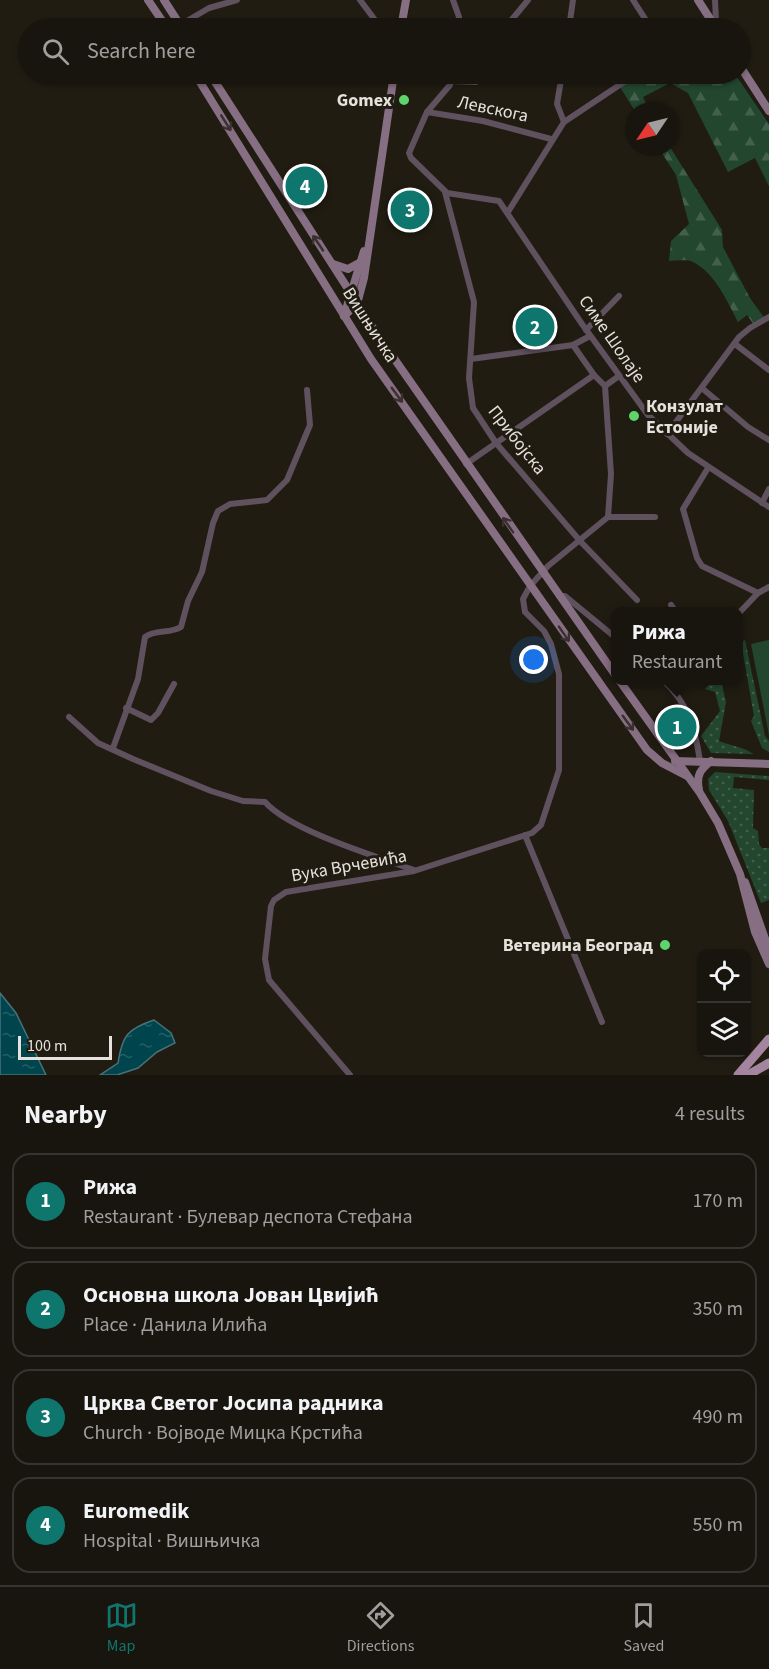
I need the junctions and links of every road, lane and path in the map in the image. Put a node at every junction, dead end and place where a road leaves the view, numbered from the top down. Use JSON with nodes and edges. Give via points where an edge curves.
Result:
{"nodes":[{"id":1,"x":148,"y":0,"type":"edge"},
{"id":2,"x":164,"y":0,"type":"edge"},
{"id":3,"x":237,"y":0,"type":"edge"},
{"id":4,"x":360,"y":0,"type":"edge"},
{"id":5,"x":406,"y":0,"type":"edge"},
{"id":6,"x":453,"y":0,"type":"edge"},
{"id":7,"x":528,"y":0,"type":"edge"},
{"id":8,"x":573,"y":0,"type":"edge"},
{"id":9,"x":633,"y":0,"type":"edge"},
{"id":10,"x":698,"y":0,"type":"edge"},
{"id":11,"x":715,"y":0,"type":"edge"},
{"id":12,"x":160,"y":18,"type":"edge"},
{"id":13,"x":175,"y":18,"type":"edge"},
{"id":14,"x":194,"y":18,"type":"edge"},
{"id":15,"x":374,"y":18,"type":"edge"},
{"id":16,"x":403,"y":18,"type":"edge"},
{"id":17,"x":459,"y":18,"type":"edge"},
{"id":18,"x":514,"y":18,"type":"edge"},
{"id":19,"x":570,"y":18,"type":"edge"},
{"id":20,"x":645,"y":18,"type":"edge"},
{"id":21,"x":707,"y":18,"type":"edge"},
{"id":22,"x":716,"y":18,"type":"edge"},
{"id":23,"x":751,"y":82,"type":"edge"},
{"id":24,"x":201,"y":84,"type":"edge"},
{"id":25,"x":216,"y":84,"type":"edge"},
{"id":26,"x":393,"y":84,"type":"edge"},
{"id":27,"x":450,"y":84,"type":"edge"},
{"id":28,"x":560,"y":84,"type":"edge"},
{"id":29,"x":621,"y":84,"type":"edge"},
{"id":30,"x":769,"y":111,"type":"edge"},
{"id":31,"x":427,"y":112,"type":"junction"},
{"id":32,"x":564,"y":122,"type":"junction"},
{"id":33,"x":551,"y":139,"type":"junction"},
{"id":34,"x":445,"y":192,"type":"junction"},
{"id":35,"x":508,"y":212,"type":"junction"},
{"id":36,"x":372,"y":227,"type":"junction"},
{"id":37,"x":363,"y":258,"type":"junction"},
{"id":38,"x":332,"y":263,"type":"junction"},
{"id":39,"x":350,"y":292,"type":"junction"},
{"id":40,"x":619,"y":296,"type":"dead end"},
{"id":41,"x":357,"y":304,"type":"junction"},
{"id":42,"x":344,"y":316,"type":"junction"},
{"id":43,"x":769,"y":318,"type":"edge"},
{"id":44,"x":588,"y":333,"type":"junction"},
{"id":45,"x":735,"y":344,"type":"junction"},
{"id":46,"x":573,"y":345,"type":"junction"},
{"id":47,"x":471,"y":359,"type":"junction"},
{"id":48,"x":769,"y":370,"type":"edge"},
{"id":49,"x":594,"y":375,"type":"junction"},
{"id":50,"x":619,"y":376,"type":"junction"},
{"id":51,"x":605,"y":386,"type":"junction"},
{"id":52,"x":703,"y":389,"type":"junction"},
{"id":53,"x":307,"y":390,"type":"dead end"},
{"id":54,"x":667,"y":434,"type":"junction"},
{"id":55,"x":769,"y":440,"type":"edge"},
{"id":56,"x":496,"y":443,"type":"junction"},
{"id":57,"x":466,"y":464,"type":"junction"},
{"id":58,"x":708,"y":468,"type":"junction"},
{"id":59,"x":769,"y":489,"type":"edge"},
{"id":60,"x":766,"y":505,"type":"edge"},
{"id":61,"x":655,"y":517,"type":"dead end"},
{"id":62,"x":608,"y":518,"type":"junction"},
{"id":63,"x":581,"y":542,"type":"junction"},
{"id":64,"x":541,"y":573,"type":"junction"},
{"id":65,"x":530,"y":586,"type":"junction"},
{"id":66,"x":769,"y":587,"type":"edge"},
{"id":67,"x":758,"y":593,"type":"junction"},
{"id":68,"x":558,"y":596,"type":"junction"},
{"id":69,"x":638,"y":600,"type":"dead end"},
{"id":70,"x":743,"y":609,"type":"edge"},
{"id":71,"x":611,"y":635,"type":"edge"},
{"id":72,"x":611,"y":670,"type":"edge"},
{"id":73,"x":174,"y":684,"type":"dead end"},
{"id":74,"x":622,"y":685,"type":"edge"},
{"id":75,"x":669,"y":685,"type":"edge"},
{"id":76,"x":126,"y":708,"type":"junction"},
{"id":77,"x":69,"y":717,"type":"dead end"},
{"id":78,"x":113,"y":748,"type":"junction"},
{"id":79,"x":657,"y":759,"type":"junction"},
{"id":80,"x":677,"y":761,"type":"junction"},
{"id":81,"x":700,"y":761,"type":"junction"},
{"id":82,"x":712,"y":761,"type":"junction"},
{"id":83,"x":769,"y":764,"type":"edge"},
{"id":84,"x":687,"y":776,"type":"junction"},
{"id":85,"x":700,"y":794,"type":"junction"},
{"id":86,"x":525,"y":835,"type":"junction"},
{"id":87,"x":414,"y":871,"type":"junction"},
{"id":88,"x":740,"y":874,"type":"junction"},
{"id":89,"x":754,"y":906,"type":"junction"},
{"id":90,"x":769,"y":930,"type":"edge"},
{"id":91,"x":769,"y":950,"type":"edge"},
{"id":92,"x":769,"y":964,"type":"edge"},
{"id":93,"x":602,"y":1022,"type":"dead end"},
{"id":94,"x":769,"y":1039,"type":"edge"},
{"id":95,"x":769,"y":1063,"type":"edge"},
{"id":96,"x":350,"y":1075,"type":"edge"},
{"id":97,"x":738,"y":1075,"type":"edge"},
{"id":98,"x":748,"y":1075,"type":"edge"}],
"edges":[{"from":1,"to":12,"type":"main road"},
{"from":2,"to":13,"type":"main road"},
{"from":3,"to":14,"type":"street","via":[[209,8]]},
{"from":4,"to":15,"type":"street"},
{"from":5,"to":16,"type":"main road"},
{"from":6,"to":17,"type":"street"},
{"from":7,"to":18,"type":"street"},
{"from":8,"to":19,"type":"street"},
{"from":9,"to":20,"type":"street"},
{"from":10,"to":21,"type":"main road"},
{"from":11,"to":22,"type":"street"},
{"from":23,"to":30,"type":"main road"},
{"from":24,"to":42,"type":"main road","name":"Вишњичка","one_way":true},
{"from":38,"to":25,"type":"main road","name":"Вишњичка","one_way":true},
{"from":26,"to":36,"type":"main road"},
{"from":27,"to":31,"type":"street"},
{"from":28,"to":32,"type":"street","via":[[556,104]]},
{"from":29,"to":32,"type":"street"},
{"from":31,"to":33,"type":"street","name":"Левскога","via":[[483,121]]},
{"from":31,"to":34,"type":"street","via":[[409,156]]},
{"from":32,"to":33,"type":"street"},
{"from":33,"to":35,"type":"street"},
{"from":34,"to":35,"type":"street","via":[[496,199]]},
{"from":34,"to":47,"type":"street","name":"Прибојска","via":[[474,302]]},
{"from":35,"to":44,"type":"street","name":"Симе Шолаје"},
{"from":36,"to":37,"type":"main road"},
{"from":36,"to":41,"type":"main road"},
{"from":37,"to":38,"type":"main road","via":[[351,269]]},
{"from":37,"to":39,"type":"main road"},
{"from":38,"to":39,"type":"main road","name":"Вишњичка"},
{"from":39,"to":41,"type":"main road","name":"Вишњичка"},
{"from":39,"to":42,"type":"main road"},
{"from":40,"to":44,"type":"street"},
{"from":41,"to":42,"type":"main road"},
{"from":41,"to":57,"type":"main road","name":"Вишњичка"},
{"from":42,"to":65,"type":"main road","name":"Вишњичка","one_way":true},
{"from":43,"to":45,"type":"street","via":[[750,328]]},
{"from":44,"to":46,"type":"street"},
{"from":44,"to":50,"type":"street","name":"Симе Шолаје"},
{"from":45,"to":48,"type":"street"},
{"from":45,"to":52,"type":"street"},
{"from":46,"to":47,"type":"street"},
{"from":46,"to":49,"type":"street"},
{"from":47,"to":56,"type":"street","name":"Прибојска","via":[[473,408]]},
{"from":49,"to":51,"type":"street"},
{"from":49,"to":56,"type":"street"},
{"from":50,"to":51,"type":"street"},
{"from":50,"to":54,"type":"street","name":"Симе Шолаје"},
{"from":51,"to":62,"type":"street","via":[[611,474]]},
{"from":52,"to":54,"type":"street"},
{"from":52,"to":55,"type":"street"},
{"from":53,"to":76,"type":"street","via":[[310,425],[287,480],[267,500],[230,504],[218,511],[202,572],[181,627],[146,637],[138,679]]},
{"from":54,"to":58,"type":"street","name":"Симе Шолаје"},
{"from":56,"to":57,"type":"street"},
{"from":56,"to":63,"type":"street","name":"Прибојска"},
{"from":64,"to":57,"type":"main road","name":"Вишњичка","one_way":true},
{"from":58,"to":60,"type":"street","name":"Симе Шолаје"},
{"from":58,"to":67,"type":"street","via":[[684,508],[697,558],[705,568]]},
{"from":59,"to":60,"type":"street"},
{"from":61,"to":62,"type":"street"},
{"from":62,"to":63,"type":"street"},
{"from":63,"to":64,"type":"street"},
{"from":63,"to":69,"type":"street","name":"Прибојска"},
{"from":64,"to":65,"type":"street"},
{"from":64,"to":68,"type":"main road","name":"Вишњичка"},
{"from":65,"to":79,"type":"main road","name":"Вишњичка","one_way":true,"via":[[642,744]]},
{"from":65,"to":86,"type":"street","name":"Вука Врчевића","via":[[523,608],[549,639],[558,666],[561,760],[541,825]]},
{"from":66,"to":67,"type":"street"},
{"from":67,"to":70,"type":"street"},
{"from":68,"to":71,"type":"street","via":[[565,596]]},
{"from":68,"to":72,"type":"main road","name":"Вишњичка"},
{"from":73,"to":76,"type":"street","via":[[151,720]]},
{"from":74,"to":80,"type":"main road"},
{"from":75,"to":81,"type":"street","via":[[690,715]]},
{"from":76,"to":78,"type":"street"},
{"from":77,"to":78,"type":"street","via":[[98,742]]},
{"from":78,"to":87,"type":"street","via":[[211,791],[243,801],[265,802],[276,812],[316,832]]},
{"from":79,"to":80,"type":"main road"},
{"from":79,"to":84,"type":"main road","name":"Вишњичка"},
{"from":80,"to":81,"type":"main road"},
{"from":80,"to":84,"type":"main road"},
{"from":81,"to":82,"type":"main road"},
{"from":82,"to":83,"type":"main road"},
{"from":82,"to":85,"type":"main road","via":[[700,771]]},
{"from":84,"to":85,"type":"main road"},
{"from":85,"to":88,"type":"main road"},
{"from":86,"to":87,"type":"street","name":"Вука Врчевића"},
{"from":86,"to":93,"type":"street"},
{"from":87,"to":96,"type":"street","name":"Вука Врчевића","via":[[286,892],[271,906],[265,959],[269,980]]},
{"from":88,"to":89,"type":"main road"},
{"from":88,"to":92,"type":"main road","via":[[757,940]]},
{"from":89,"to":90,"type":"main road"},
{"from":89,"to":91,"type":"main road"},
{"from":94,"to":97,"type":"main road"},
{"from":95,"to":98,"type":"main road"}]}
